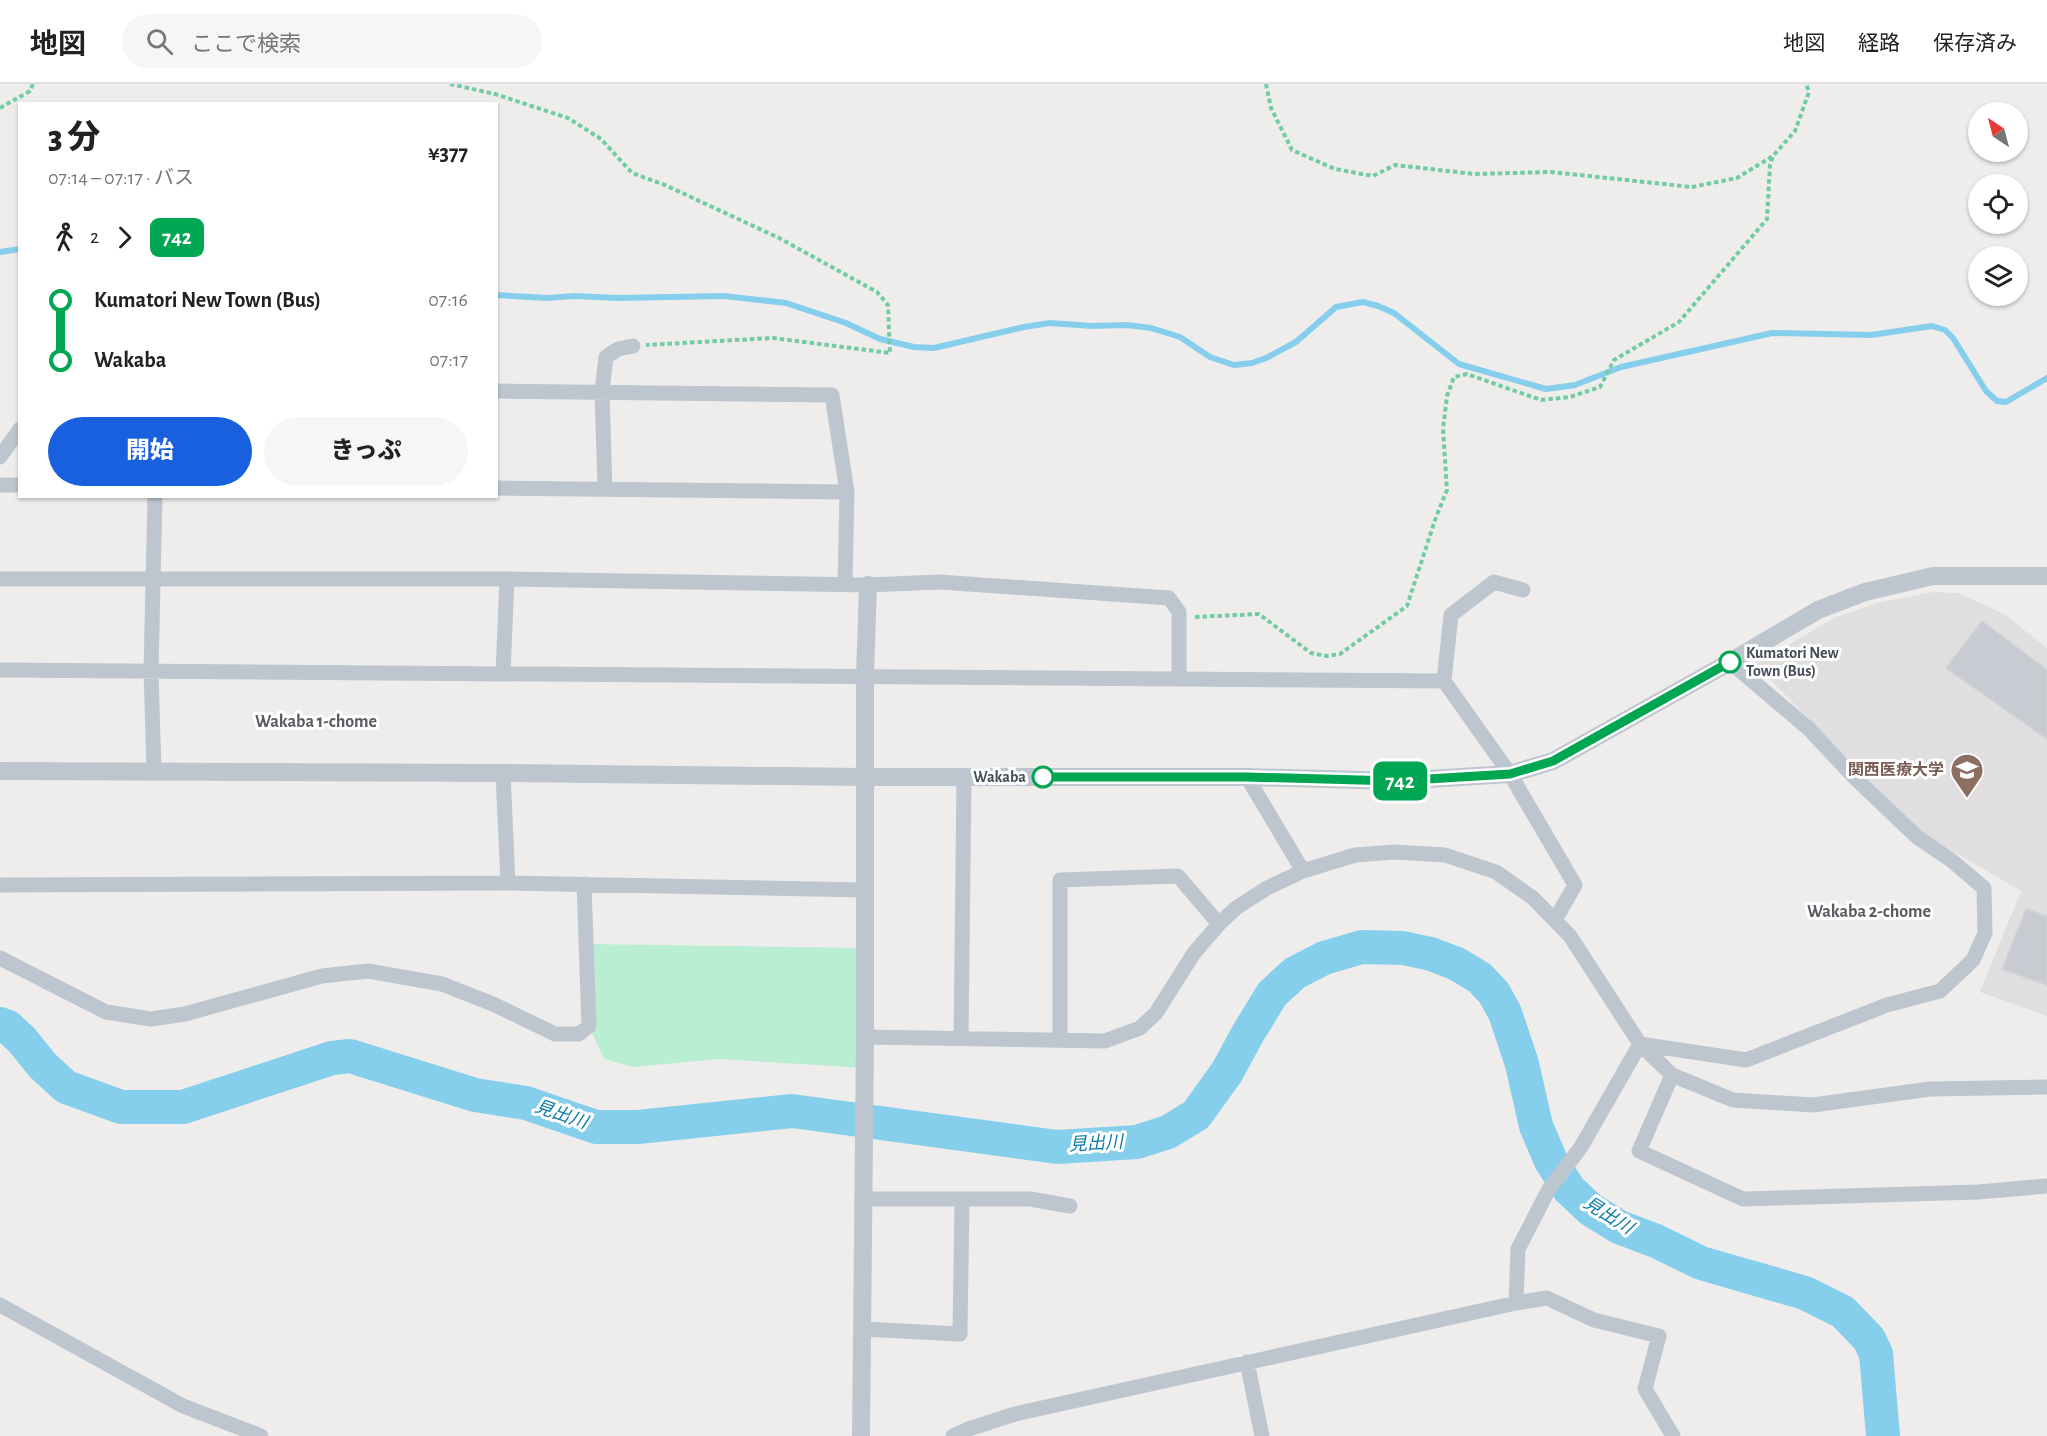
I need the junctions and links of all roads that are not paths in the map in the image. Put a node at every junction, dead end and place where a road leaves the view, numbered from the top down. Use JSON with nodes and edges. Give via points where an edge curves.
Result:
{"nodes":[{"id":1,"x":633,"y":346,"type":"road end"},
{"id":2,"x":498,"y":391,"type":"edge"},
{"id":3,"x":602,"y":391,"type":"junction"},
{"id":4,"x":18,"y":432,"type":"edge"},
{"id":5,"x":0,"y":457,"type":"edge"},
{"id":6,"x":0,"y":485,"type":"edge"},
{"id":7,"x":18,"y":485,"type":"edge"},
{"id":8,"x":498,"y":488,"type":"edge"},
{"id":9,"x":605,"y":489,"type":"junction"},
{"id":10,"x":848,"y":492,"type":"junction"},
{"id":11,"x":155,"y":498,"type":"edge"},
{"id":12,"x":2047,"y":576,"type":"edge"},
{"id":13,"x":0,"y":579,"type":"edge"},
{"id":14,"x":152,"y":579,"type":"junction"},
{"id":15,"x":507,"y":579,"type":"junction"},
{"id":16,"x":845,"y":584,"type":"junction"},
{"id":17,"x":868,"y":585,"type":"junction"},
{"id":18,"x":1523,"y":590,"type":"dead end"},
{"id":19,"x":1730,"y":662,"type":"junction"},
{"id":20,"x":0,"y":670,"type":"edge"},
{"id":21,"x":151,"y":671,"type":"junction"},
{"id":22,"x":503,"y":674,"type":"junction"},
{"id":23,"x":865,"y":675,"type":"junction"},
{"id":24,"x":1179,"y":678,"type":"junction"},
{"id":25,"x":1444,"y":681,"type":"junction"},
{"id":26,"x":0,"y":771,"type":"edge"},
{"id":27,"x":154,"y":771,"type":"junction"},
{"id":28,"x":503,"y":773,"type":"junction"},
{"id":29,"x":1510,"y":774,"type":"junction"},
{"id":30,"x":865,"y":777,"type":"junction"},
{"id":31,"x":964,"y":777,"type":"junction"},
{"id":32,"x":1247,"y":777,"type":"junction"},
{"id":33,"x":1303,"y":871,"type":"junction"},
{"id":34,"x":508,"y":883,"type":"junction"},
{"id":35,"x":584,"y":884,"type":"junction"},
{"id":36,"x":0,"y":885,"type":"edge"},
{"id":37,"x":864,"y":890,"type":"junction"},
{"id":38,"x":1555,"y":920,"type":"junction"},
{"id":39,"x":1219,"y":924,"type":"junction"},
{"id":40,"x":0,"y":958,"type":"edge"},
{"id":41,"x":865,"y":1037,"type":"junction"},
{"id":42,"x":961,"y":1039,"type":"junction"},
{"id":43,"x":1060,"y":1040,"type":"junction"},
{"id":44,"x":1640,"y":1044,"type":"junction"},
{"id":45,"x":1672,"y":1075,"type":"junction"},
{"id":46,"x":2047,"y":1087,"type":"edge"},
{"id":47,"x":2047,"y":1186,"type":"edge"},
{"id":48,"x":863,"y":1199,"type":"junction"},
{"id":49,"x":962,"y":1199,"type":"junction"},
{"id":50,"x":1070,"y":1206,"type":"dead end"},
{"id":51,"x":1516,"y":1302,"type":"junction"},
{"id":52,"x":0,"y":1305,"type":"edge"},
{"id":53,"x":862,"y":1329,"type":"junction"},
{"id":54,"x":1247,"y":1362,"type":"junction"},
{"id":55,"x":261,"y":1436,"type":"edge"},
{"id":56,"x":861,"y":1436,"type":"edge"},
{"id":57,"x":953,"y":1436,"type":"edge"},
{"id":58,"x":1262,"y":1436,"type":"edge"},
{"id":59,"x":1673,"y":1436,"type":"edge"}],
"edges":[{"from":1,"to":3,"type":"street","via":[[606,357]]},
{"from":2,"to":3,"type":"street"},
{"from":3,"to":9,"type":"street"},
{"from":3,"to":10,"type":"street","via":[[832,395]]},
{"from":4,"to":5,"type":"street"},
{"from":6,"to":7,"type":"street"},
{"from":8,"to":9,"type":"street"},
{"from":9,"to":10,"type":"street"},
{"from":10,"to":16,"type":"street"},
{"from":11,"to":14,"type":"street"},
{"from":12,"to":19,"type":"street","via":[[1933,576],[1865,592],[1818,610]]},
{"from":13,"to":14,"type":"street"},
{"from":14,"to":15,"type":"street"},
{"from":14,"to":21,"type":"street"},
{"from":15,"to":16,"type":"street"},
{"from":15,"to":22,"type":"street"},
{"from":16,"to":17,"type":"street"},
{"from":17,"to":23,"type":"street"},
{"from":17,"to":24,"type":"street","via":[[939,582],[1169,598],[1179,612]]},
{"from":18,"to":25,"type":"street","via":[[1494,582],[1451,615]]},
{"from":19,"to":29,"type":"street","via":[[1553,761]]},
{"from":19,"to":44,"type":"street","via":[[1809,729],[1917,837],[1984,888],[1985,933],[1973,960],[1940,991],[1887,1005],[1746,1060]]},
{"from":20,"to":21,"type":"street"},
{"from":21,"to":22,"type":"street"},
{"from":21,"to":27,"type":"street"},
{"from":22,"to":23,"type":"street"},
{"from":23,"to":24,"type":"street"},
{"from":23,"to":30,"type":"street"},
{"from":24,"to":25,"type":"street"},
{"from":25,"to":29,"type":"street"},
{"from":26,"to":27,"type":"street"},
{"from":27,"to":28,"type":"street"},
{"from":28,"to":30,"type":"street"},
{"from":28,"to":34,"type":"street"},
{"from":29,"to":32,"type":"street","via":[[1395,781]]},
{"from":29,"to":38,"type":"street","via":[[1575,885]]},
{"from":30,"to":31,"type":"street"},
{"from":30,"to":37,"type":"street"},
{"from":31,"to":32,"type":"street"},
{"from":31,"to":42,"type":"street"},
{"from":32,"to":33,"type":"street"},
{"from":33,"to":38,"type":"street","via":[[1355,855],[1444,855],[1496,872],[1533,898]]},
{"from":33,"to":39,"type":"street","via":[[1236,908]]},
{"from":34,"to":35,"type":"street"},
{"from":34,"to":36,"type":"street"},
{"from":35,"to":37,"type":"street"},
{"from":35,"to":40,"type":"street","via":[[589,1026],[579,1034],[555,1034],[442,984],[368,971],[322,976],[207,1009],[151,1019],[106,1012]]},
{"from":37,"to":41,"type":"street"},
{"from":38,"to":44,"type":"street","via":[[1583,954]]},
{"from":39,"to":43,"type":"street","via":[[1194,953],[1156,1012],[1140,1028],[1105,1041]]},
{"from":39,"to":43,"type":"street","via":[[1178,876],[1060,880]]},
{"from":41,"to":42,"type":"street"},
{"from":41,"to":48,"type":"street"},
{"from":42,"to":43,"type":"street"},
{"from":44,"to":45,"type":"street"},
{"from":44,"to":51,"type":"street","via":[[1581,1147],[1549,1189],[1518,1249]]},
{"from":45,"to":46,"type":"street","via":[[1733,1100],[1813,1105],[1930,1089]]},
{"from":45,"to":47,"type":"street","via":[[1639,1150],[1743,1199],[1978,1192]]},
{"from":48,"to":49,"type":"street"},
{"from":48,"to":53,"type":"street"},
{"from":49,"to":50,"type":"street","via":[[1030,1199]]},
{"from":49,"to":53,"type":"street","via":[[960,1334]]},
{"from":51,"to":54,"type":"street"},
{"from":51,"to":59,"type":"street","via":[[1547,1298],[1594,1320],[1659,1336],[1645,1389]]},
{"from":52,"to":55,"type":"street","via":[[183,1406]]},
{"from":53,"to":56,"type":"street"},
{"from":54,"to":57,"type":"street","via":[[1015,1414]]},
{"from":54,"to":58,"type":"street"}]}
